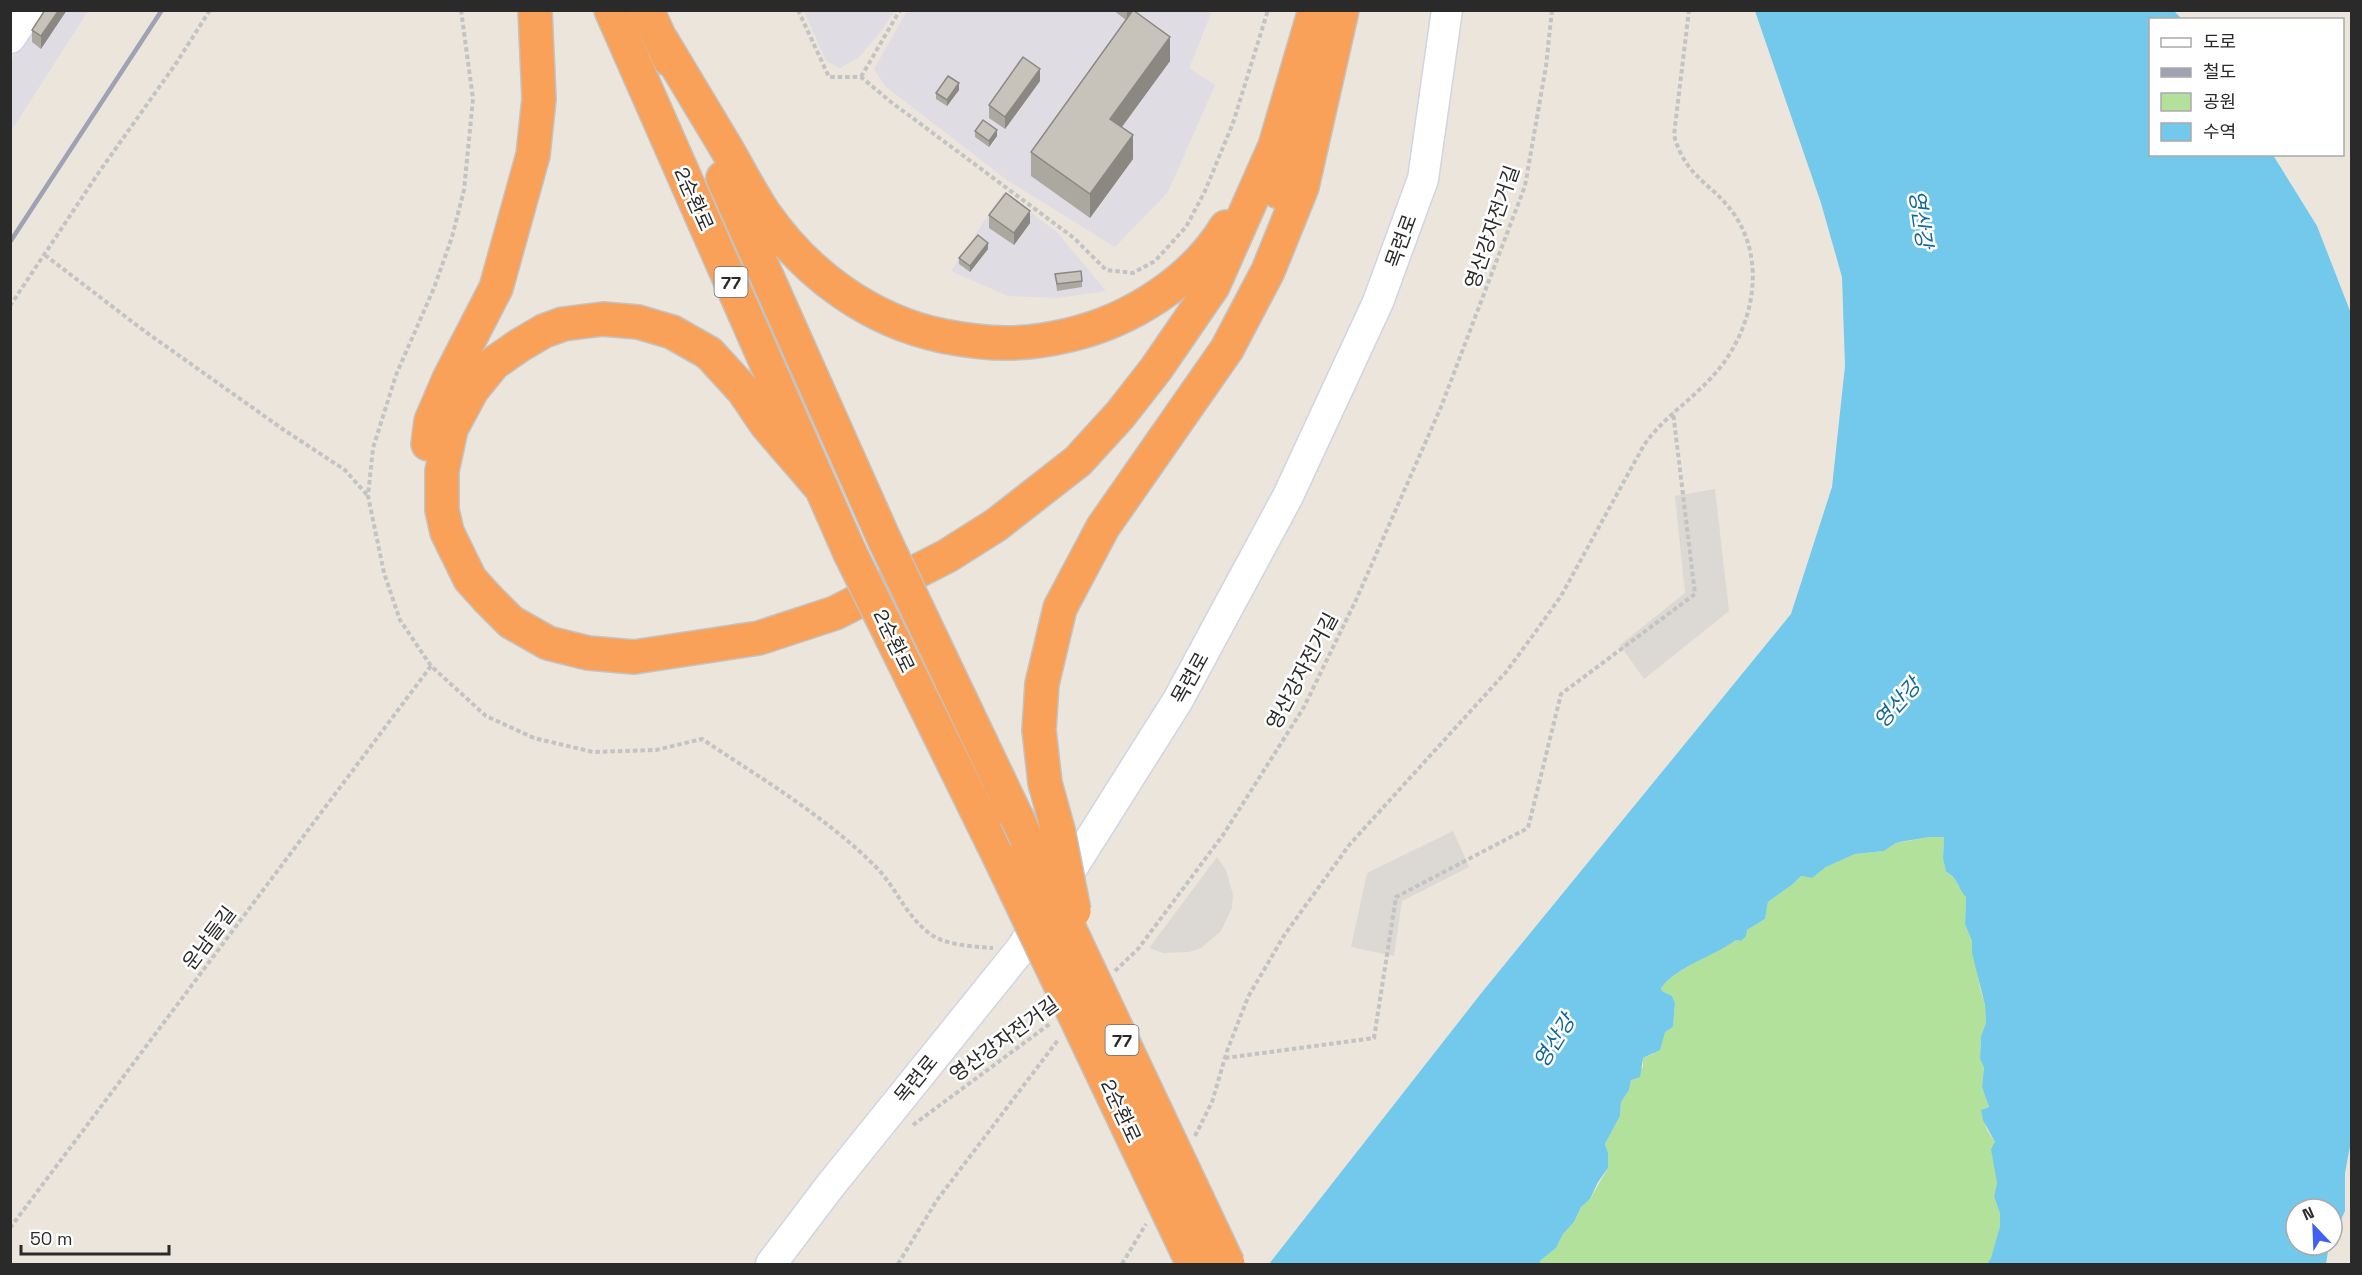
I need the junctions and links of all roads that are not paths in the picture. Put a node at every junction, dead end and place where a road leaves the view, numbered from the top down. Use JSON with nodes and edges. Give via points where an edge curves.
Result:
{"nodes":[{"id":1,"x":28,"y":10,"type":"edge"},
{"id":2,"x":535,"y":10,"type":"edge"},
{"id":3,"x":611,"y":10,"type":"edge"},
{"id":4,"x":647,"y":10,"type":"edge"},
{"id":5,"x":1315,"y":10,"type":"edge"},
{"id":6,"x":1342,"y":10,"type":"edge"},
{"id":7,"x":1446,"y":10,"type":"edge"},
{"id":8,"x":10,"y":38,"type":"edge"},
{"id":9,"x":662,"y":41,"type":"junction"},
{"id":10,"x":1318,"y":108,"type":"junction"},
{"id":11,"x":1275,"y":146,"type":"junction"},
{"id":12,"x":822,"y":489,"type":"junction"},
{"id":13,"x":1098,"y":967,"type":"junction"},
{"id":14,"x":771,"y":1264,"type":"edge"},
{"id":15,"x":1193,"y":1264,"type":"edge"},
{"id":16,"x":1228,"y":1264,"type":"edge"}],
"edges":[{"from":1,"to":8,"type":"street"},
{"from":2,"to":10,"type":"highway","via":[[539,99],[533,155],[496,288],[431,421],[421,496],[430,542],[449,582],[489,629],[534,661],[590,673],[636,674],[693,667],[750,656],[820,634],[943,576],[989,551],[1029,522],[1116,443],[1198,341],[1252,249]]},
{"from":3,"to":12,"type":"highway","name":"2순환로","number":"77"},
{"from":4,"to":9,"type":"highway","name":"2순환로","number":"77"},
{"from":5,"to":11,"type":"highway"},
{"from":6,"to":10,"type":"highway"},
{"from":7,"to":14,"type":"street","name":"목련로","via":[[1423,178],[1378,302],[1288,496],[1178,700],[1021,949]]},
{"from":9,"to":11,"type":"highway","via":[[765,213],[815,271],[856,302],[891,321],[968,341],[1014,345],[1058,338],[1098,329],[1140,307],[1172,286],[1215,246]]},
{"from":9,"to":13,"type":"highway","name":"2순환로","number":"77","bridge":true,"via":[[885,541],[1016,816]]},
{"from":10,"to":13,"type":"highway","bridge":true,"via":[[1302,187],[1268,271],[1227,349],[1103,527],[1060,608],[1042,684],[1039,730],[1046,783]]},
{"from":11,"to":12,"type":"highway","via":[[1213,286],[1156,369],[1078,461],[957,550],[836,613],[759,638],[634,657],[588,653],[548,643],[512,622],[470,579],[447,532],[442,510],[442,471],[450,429],[472,390],[494,363],[544,331],[563,324],[603,319],[638,322],[672,332],[709,353]]},
{"from":12,"to":15,"type":"highway","name":"2순환로","number":"77","bridge":true},
{"from":13,"to":16,"type":"highway","name":"2순환로","number":"77","bridge":true}]}
